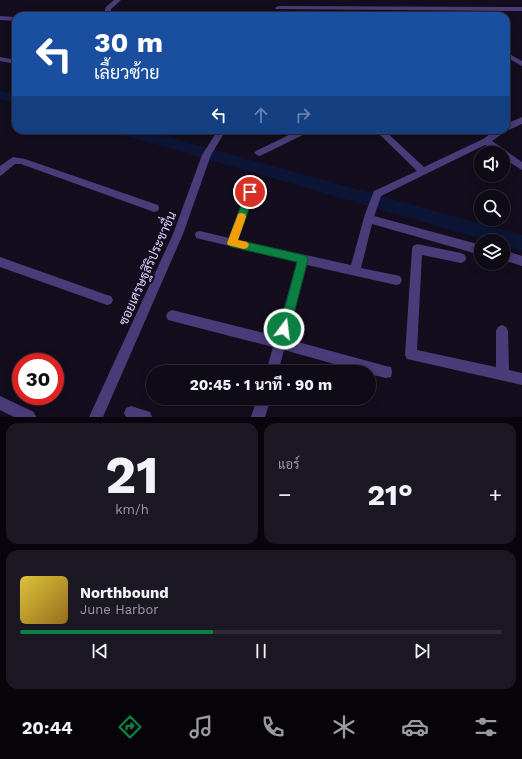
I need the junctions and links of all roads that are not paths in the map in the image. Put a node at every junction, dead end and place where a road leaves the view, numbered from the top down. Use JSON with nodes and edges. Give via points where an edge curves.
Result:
{"nodes":[{"id":1,"x":118,"y":0,"type":"edge"},
{"id":2,"x":329,"y":0,"type":"edge"},
{"id":3,"x":278,"y":8,"type":"dead end"},
{"id":4,"x":330,"y":9,"type":"junction"},
{"id":5,"x":463,"y":9,"type":"junction"},
{"id":6,"x":522,"y":9,"type":"edge"},
{"id":7,"x":107,"y":12,"type":"edge"},
{"id":8,"x":465,"y":12,"type":"edge"},
{"id":9,"x":0,"y":18,"type":"edge"},
{"id":10,"x":12,"y":19,"type":"edge"},
{"id":11,"x":510,"y":56,"type":"edge"},
{"id":12,"x":0,"y":59,"type":"edge"},
{"id":13,"x":12,"y":61,"type":"edge"},
{"id":14,"x":522,"y":64,"type":"edge"},
{"id":15,"x":522,"y":120,"type":"edge"},
{"id":16,"x":510,"y":126,"type":"edge"},
{"id":17,"x":220,"y":134,"type":"edge"},
{"id":18,"x":298,"y":134,"type":"edge"},
{"id":19,"x":383,"y":134,"type":"edge"},
{"id":20,"x":496,"y":134,"type":"edge"},
{"id":21,"x":486,"y":141,"type":"junction"},
{"id":22,"x":493,"y":146,"type":"edge"},
{"id":23,"x":259,"y":153,"type":"dead end"},
{"id":24,"x":510,"y":158,"type":"edge"},
{"id":25,"x":522,"y":167,"type":"edge"},
{"id":26,"x":423,"y":171,"type":"junction"},
{"id":27,"x":0,"y":172,"type":"edge"},
{"id":28,"x":250,"y":192,"type":"dead end"},
{"id":29,"x":154,"y":208,"type":"dead end"},
{"id":30,"x":370,"y":215,"type":"junction"},
{"id":31,"x":200,"y":235,"type":"dead end"},
{"id":32,"x":232,"y":243,"type":"junction"},
{"id":33,"x":474,"y":248,"type":"edge"},
{"id":34,"x":461,"y":258,"type":"dead end"},
{"id":35,"x":510,"y":258,"type":"edge"},
{"id":36,"x":303,"y":259,"type":"junction"},
{"id":37,"x":522,"y":261,"type":"edge"},
{"id":38,"x":0,"y":262,"type":"edge"},
{"id":39,"x":355,"y":271,"type":"junction"},
{"id":40,"x":396,"y":280,"type":"dead end"},
{"id":41,"x":107,"y":300,"type":"dead end"},
{"id":42,"x":172,"y":316,"type":"dead end"},
{"id":43,"x":502,"y":331,"type":"dead end"},
{"id":44,"x":280,"y":343,"type":"junction"},
{"id":45,"x":274,"y":365,"type":"edge"},
{"id":46,"x":386,"y":372,"type":"dead end"},
{"id":47,"x":503,"y":375,"type":"junction"},
{"id":48,"x":522,"y":379,"type":"edge"},
{"id":49,"x":0,"y":403,"type":"edge"},
{"id":50,"x":262,"y":405,"type":"edge"},
{"id":51,"x":131,"y":413,"type":"dead end"},
{"id":52,"x":29,"y":417,"type":"edge"},
{"id":53,"x":96,"y":417,"type":"edge"},
{"id":54,"x":145,"y":417,"type":"edge"},
{"id":55,"x":258,"y":417,"type":"edge"}],
"edges":[{"from":1,"to":7,"type":"street"},
{"from":2,"to":4,"type":"street"},
{"from":3,"to":4,"type":"street"},
{"from":4,"to":5,"type":"street"},
{"from":5,"to":6,"type":"street"},
{"from":5,"to":8,"type":"street"},
{"from":9,"to":10,"type":"street"},
{"from":11,"to":14,"type":"street"},
{"from":12,"to":13,"type":"street"},
{"from":15,"to":16,"type":"street"},
{"from":17,"to":53,"type":"street","name":"ซอยเศรษฐสิริประชาชื่น","via":[[210,150],[178,234]]},
{"from":18,"to":23,"type":"street"},
{"from":19,"to":26,"type":"street"},
{"from":20,"to":21,"type":"street"},
{"from":21,"to":22,"type":"street"},
{"from":21,"to":26,"type":"street"},
{"from":24,"to":25,"type":"street"},
{"from":26,"to":30,"type":"street","via":[[377,194]]},
{"from":27,"to":29,"type":"street","via":[[13,160],[22,161]]},
{"from":28,"to":32,"type":"street"},
{"from":30,"to":33,"type":"street"},
{"from":30,"to":39,"type":"street"},
{"from":31,"to":32,"type":"street"},
{"from":32,"to":36,"type":"street"},
{"from":34,"to":47,"type":"street","via":[[417,249],[411,355]]},
{"from":35,"to":37,"type":"street"},
{"from":36,"to":39,"type":"street"},
{"from":36,"to":44,"type":"street"},
{"from":38,"to":41,"type":"street"},
{"from":39,"to":40,"type":"street"},
{"from":42,"to":44,"type":"street"},
{"from":43,"to":47,"type":"street"},
{"from":44,"to":45,"type":"street"},
{"from":44,"to":46,"type":"street"},
{"from":47,"to":48,"type":"street"},
{"from":49,"to":52,"type":"street"},
{"from":50,"to":55,"type":"street"},
{"from":51,"to":54,"type":"street"}]}
